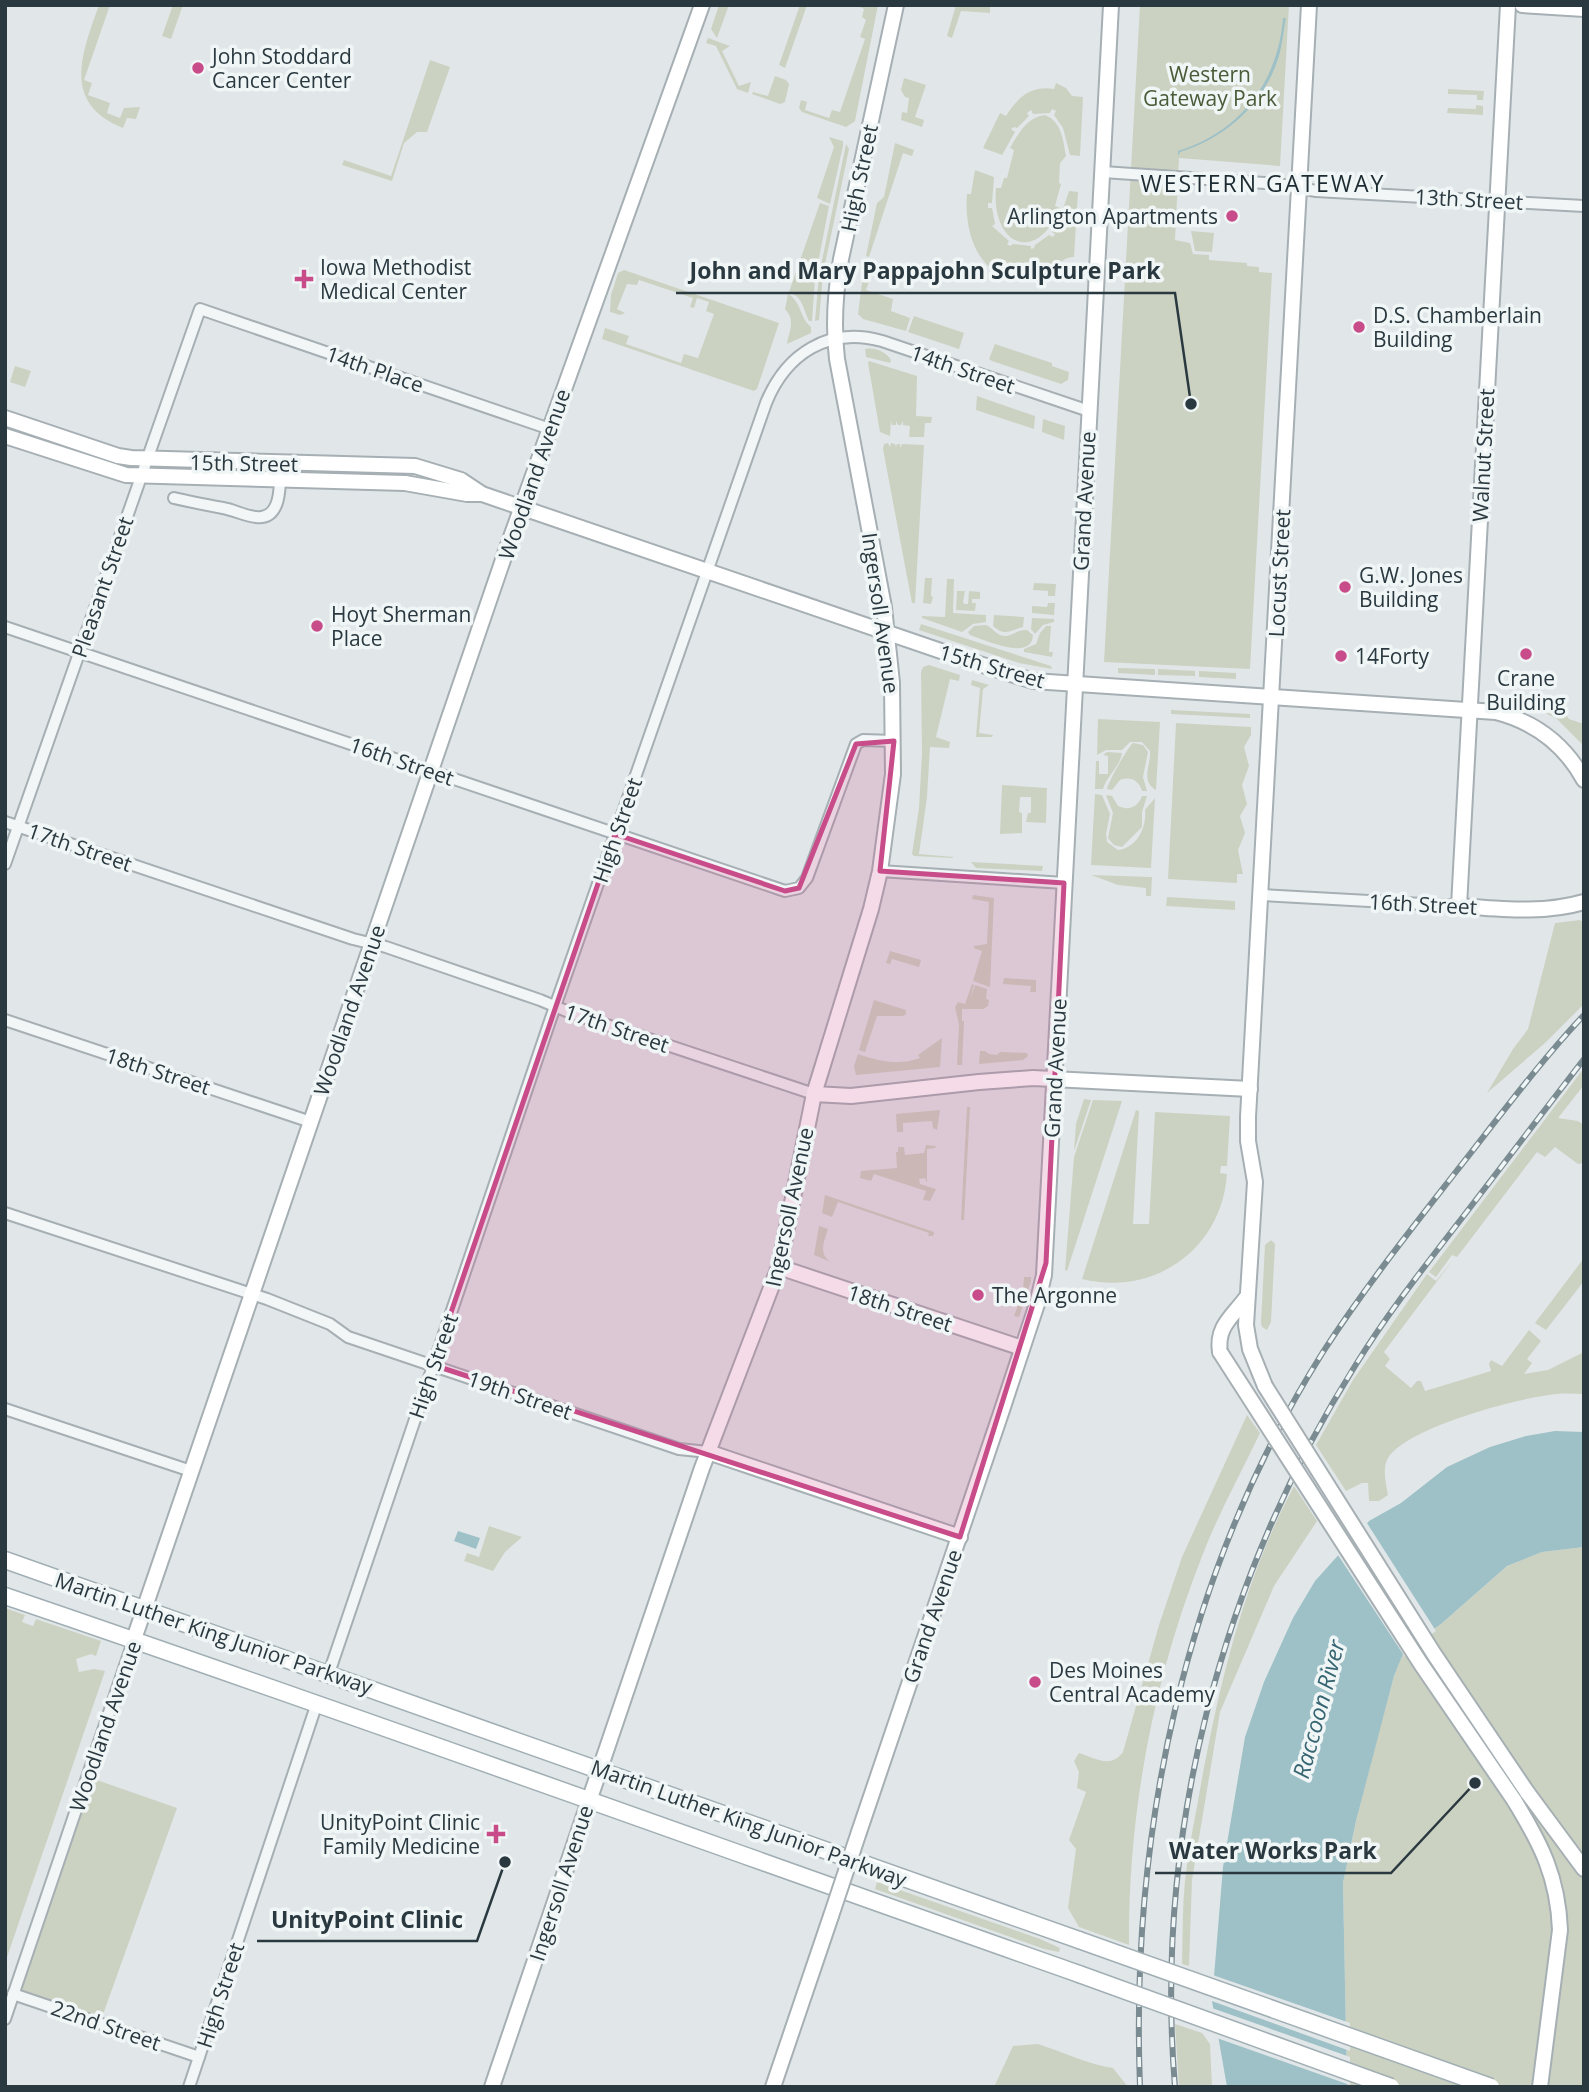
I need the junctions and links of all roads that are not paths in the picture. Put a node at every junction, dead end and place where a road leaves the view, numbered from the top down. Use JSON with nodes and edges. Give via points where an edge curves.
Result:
{"nodes":[{"id":1,"x":702,"y":5,"type":"edge"},
{"id":2,"x":896,"y":5,"type":"edge"},
{"id":3,"x":1111,"y":5,"type":"edge"},
{"id":4,"x":1309,"y":5,"type":"edge"},
{"id":5,"x":1508,"y":5,"type":"edge"},
{"id":6,"x":1522,"y":5,"type":"edge"},
{"id":7,"x":1584,"y":9,"type":"edge"},
{"id":8,"x":1103,"y":172,"type":"junction"},
{"id":9,"x":1299,"y":189,"type":"junction"},
{"id":10,"x":1497,"y":201,"type":"junction"},
{"id":11,"x":1584,"y":206,"type":"edge"},
{"id":12,"x":200,"y":309,"type":"joint"},
{"id":13,"x":835,"y":339,"type":"junction"},
{"id":14,"x":1090,"y":411,"type":"junction"},
{"id":15,"x":5,"y":418,"type":"edge"},
{"id":16,"x":550,"y":429,"type":"junction"},
{"id":17,"x":5,"y":436,"type":"edge"},
{"id":18,"x":147,"y":460,"type":"junction"},
{"id":19,"x":281,"y":464,"type":"junction"},
{"id":20,"x":141,"y":477,"type":"junction"},
{"id":21,"x":280,"y":480,"type":"junction"},
{"id":22,"x":482,"y":494,"type":"junction"},
{"id":23,"x":174,"y":498,"type":"dead end"},
{"id":24,"x":522,"y":508,"type":"junction"},
{"id":25,"x":708,"y":571,"type":"junction"},
{"id":26,"x":5,"y":626,"type":"edge"},
{"id":27,"x":888,"y":632,"type":"junction"},
{"id":28,"x":79,"y":652,"type":"junction"},
{"id":29,"x":1074,"y":685,"type":"junction"},
{"id":30,"x":1272,"y":697,"type":"junction"},
{"id":31,"x":1469,"y":709,"type":"junction"},
{"id":32,"x":894,"y":741,"type":"junction"},
{"id":33,"x":431,"y":771,"type":"junction"},
{"id":34,"x":1584,"y":780,"type":"edge"},
{"id":35,"x":5,"y":822,"type":"edge"},
{"id":36,"x":18,"y":827,"type":"junction"},
{"id":37,"x":615,"y":834,"type":"junction"},
{"id":38,"x":5,"y":864,"type":"edge"},
{"id":39,"x":880,"y":871,"type":"junction"},
{"id":40,"x":1064,"y":883,"type":"junction"},
{"id":41,"x":1261,"y":895,"type":"junction"},
{"id":42,"x":1584,"y":902,"type":"edge"},
{"id":43,"x":1459,"y":906,"type":"junction"},
{"id":44,"x":372,"y":944,"type":"junction"},
{"id":45,"x":555,"y":1006,"type":"junction"},
{"id":46,"x":5,"y":1020,"type":"edge"},
{"id":47,"x":1055,"y":1079,"type":"junction"},
{"id":48,"x":1250,"y":1089,"type":"junction"},
{"id":49,"x":814,"y":1094,"type":"junction"},
{"id":50,"x":311,"y":1122,"type":"junction"},
{"id":51,"x":5,"y":1213,"type":"edge"},
{"id":52,"x":779,"y":1267,"type":"junction"},
{"id":53,"x":251,"y":1294,"type":"junction"},
{"id":54,"x":1247,"y":1297,"type":"junction"},
{"id":55,"x":1023,"y":1348,"type":"junction"},
{"id":56,"x":433,"y":1365,"type":"junction"},
{"id":57,"x":5,"y":1409,"type":"edge"},
{"id":58,"x":708,"y":1452,"type":"junction"},
{"id":59,"x":191,"y":1471,"type":"junction"},
{"id":60,"x":960,"y":1537,"type":"junction"},
{"id":61,"x":5,"y":1560,"type":"edge"},
{"id":62,"x":5,"y":1596,"type":"edge"},
{"id":63,"x":145,"y":1608,"type":"junction"},
{"id":64,"x":134,"y":1639,"type":"junction"},
{"id":65,"x":329,"y":1673,"type":"junction"},
{"id":66,"x":317,"y":1703,"type":"junction"},
{"id":67,"x":599,"y":1769,"type":"junction"},
{"id":68,"x":589,"y":1798,"type":"junction"},
{"id":69,"x":1584,"y":1870,"type":"edge"},
{"id":70,"x":13,"y":1994,"type":"junction"},
{"id":71,"x":5,"y":2019,"type":"edge"},
{"id":72,"x":199,"y":2057,"type":"junction"},
{"id":73,"x":189,"y":2087,"type":"edge"},
{"id":74,"x":492,"y":2087,"type":"edge"},
{"id":75,"x":773,"y":2087,"type":"edge"},
{"id":76,"x":1391,"y":2087,"type":"edge"},
{"id":77,"x":1492,"y":2087,"type":"edge"},
{"id":78,"x":1540,"y":2087,"type":"edge"}],
"edges":[{"from":1,"to":16,"type":"main road","name":"Woodland Avenue"},
{"from":2,"to":13,"type":"main road","name":"High Street","via":[[837,281]]},
{"from":3,"to":8,"type":"main road","name":"Grand Avenue"},
{"from":4,"to":9,"type":"main road","name":"Locust Street"},
{"from":5,"to":10,"type":"main road","name":"Walnut Street"},
{"from":6,"to":7,"type":"main road"},
{"from":8,"to":9,"type":"street","name":"13th Street","via":[[1284,184]]},
{"from":8,"to":14,"type":"main road","name":"Grand Avenue"},
{"from":9,"to":10,"type":"street","name":"13th Street"},
{"from":9,"to":30,"type":"main road","name":"Locust Street"},
{"from":10,"to":11,"type":"street","name":"13th Street"},
{"from":10,"to":31,"type":"main road","name":"Walnut Street"},
{"from":12,"to":16,"type":"street","name":"14th Place"},
{"from":12,"to":18,"type":"street","name":"Pleasant Street"},
{"from":13,"to":14,"type":"street","name":"14th Street","via":[[868,338]]},
{"from":13,"to":25,"type":"street","name":"High Street","via":[[804,352],[778,378],[765,403]]},
{"from":13,"to":27,"type":"main road","name":"Ingersoll Avenue"},
{"from":14,"to":29,"type":"main road","name":"Grand Avenue"},
{"from":15,"to":18,"type":"main road","name":"15th Street","via":[[118,456]]},
{"from":16,"to":24,"type":"main road","name":"Woodland Avenue"},
{"from":17,"to":20,"type":"main road","name":"15th Street"},
{"from":18,"to":19,"type":"main road","name":"15th Street"},
{"from":18,"to":20,"type":"street","name":"Pleasant Street"},
{"from":19,"to":21,"type":"street"},
{"from":19,"to":22,"type":"main road","name":"15th Street","via":[[415,466],[461,480]]},
{"from":20,"to":21,"type":"main road","name":"15th Street"},
{"from":20,"to":28,"type":"street","name":"Pleasant Street"},
{"from":21,"to":22,"type":"main road","name":"15th Street","via":[[405,483]]},
{"from":21,"to":23,"type":"street","via":[[276,507],[260,517]]},
{"from":22,"to":24,"type":"main road","name":"15th Street"},
{"from":24,"to":25,"type":"main road","name":"15th Street"},
{"from":24,"to":33,"type":"main road","name":"Woodland Avenue"},
{"from":25,"to":27,"type":"main road","name":"15th Street"},
{"from":25,"to":37,"type":"street","name":"High Street"},
{"from":26,"to":28,"type":"street","name":"16th Street"},
{"from":27,"to":29,"type":"main road","name":"15th Street","via":[[1015,676]]},
{"from":27,"to":32,"type":"main road","name":"Ingersoll Avenue"},
{"from":28,"to":33,"type":"street","name":"16th Street"},
{"from":28,"to":36,"type":"street","name":"Pleasant Street"},
{"from":29,"to":30,"type":"main road","name":"15th Street"},
{"from":29,"to":40,"type":"main road","name":"Grand Avenue"},
{"from":30,"to":31,"type":"main road","name":"15th Street"},
{"from":30,"to":41,"type":"main road","name":"Locust Street"},
{"from":31,"to":34,"type":"main road","name":"15th Street","via":[[1508,715],[1535,727],[1565,752]]},
{"from":31,"to":43,"type":"main road","name":"Walnut Street"},
{"from":32,"to":37,"type":"street","name":"16th Street","via":[[856,744],[807,878],[799,888],[785,891]]},
{"from":32,"to":39,"type":"main road","name":"Ingersoll Avenue"},
{"from":33,"to":37,"type":"street","name":"16th Street"},
{"from":33,"to":44,"type":"main road","name":"Woodland Avenue"},
{"from":35,"to":36,"type":"street","name":"17th Street"},
{"from":36,"to":38,"type":"street","name":"Pleasant Street"},
{"from":36,"to":44,"type":"street","name":"17th Street"},
{"from":37,"to":45,"type":"street","name":"High Street"},
{"from":39,"to":40,"type":"street"},
{"from":39,"to":49,"type":"main road","name":"Ingersoll Avenue"},
{"from":40,"to":47,"type":"main road","name":"Grand Avenue"},
{"from":41,"to":43,"type":"street","name":"16th Street"},
{"from":41,"to":48,"type":"main road","name":"Locust Street"},
{"from":42,"to":43,"type":"main road","name":"16th Street","via":[[1535,910]]},
{"from":44,"to":45,"type":"street","name":"17th Street"},
{"from":44,"to":50,"type":"main road","name":"Woodland Avenue"},
{"from":45,"to":49,"type":"street","name":"17th Street"},
{"from":45,"to":56,"type":"street","name":"High Street"},
{"from":46,"to":50,"type":"street","name":"18th Street"},
{"from":47,"to":48,"type":"main road","name":"17th Street"},
{"from":47,"to":49,"type":"main road","name":"17th Street","via":[[851,1096]]},
{"from":47,"to":55,"type":"main road","name":"Grand Avenue","via":[[1044,1275]]},
{"from":48,"to":54,"type":"main road","name":"Locust Street","via":[[1248,1141],[1255,1182]]},
{"from":49,"to":52,"type":"main road","name":"Ingersoll Avenue"},
{"from":50,"to":53,"type":"main road","name":"Woodland Avenue"},
{"from":51,"to":53,"type":"street","name":"19th Street"},
{"from":52,"to":55,"type":"main road","name":"18th Street"},
{"from":52,"to":58,"type":"main road","name":"Ingersoll Avenue"},
{"from":53,"to":56,"type":"street","name":"19th Street","via":[[330,1324],[348,1337]]},
{"from":53,"to":59,"type":"main road","name":"Woodland Avenue"},
{"from":54,"to":69,"type":"main road","name":"Locust Street","bridge":true,"via":[[1247,1335],[1265,1386],[1434,1654]]},
{"from":54,"to":78,"type":"main road","bridge":true,"via":[[1223,1326],[1218,1338],[1220,1352],[1534,1831],[1555,1881],[1560,1930]]},
{"from":55,"to":60,"type":"main road","name":"Grand Avenue"},
{"from":56,"to":58,"type":"street","name":"19th Street","via":[[679,1449]]},
{"from":56,"to":65,"type":"street","name":"High Street"},
{"from":57,"to":59,"type":"street"},
{"from":58,"to":60,"type":"main road","name":"19th Street"},
{"from":58,"to":67,"type":"main road","name":"Ingersoll Avenue"},
{"from":59,"to":63,"type":"main road","name":"Woodland Avenue"},
{"from":60,"to":75,"type":"main road","name":"Grand Avenue","bridge":true},
{"from":61,"to":63,"type":"main road","name":"Martin Luther King Junior Parkway"},
{"from":62,"to":64,"type":"main road","name":"Martin Luther King Junior Parkway"},
{"from":63,"to":64,"type":"main road","name":"Woodland Avenue"},
{"from":63,"to":65,"type":"main road","name":"Martin Luther King Junior Parkway"},
{"from":64,"to":66,"type":"main road","name":"Martin Luther King Junior Parkway"},
{"from":64,"to":70,"type":"street","name":"Woodland Avenue"},
{"from":65,"to":67,"type":"main road","name":"Martin Luther King Junior Parkway"},
{"from":66,"to":68,"type":"main road","name":"Martin Luther King Junior Parkway"},
{"from":66,"to":72,"type":"street","name":"High Street"},
{"from":67,"to":68,"type":"main road","name":"Ingersoll Avenue"},
{"from":67,"to":77,"type":"main road","name":"Martin Luther King Junior Parkway","bridge":true},
{"from":68,"to":74,"type":"main road","name":"Ingersoll Avenue"},
{"from":68,"to":76,"type":"main road","name":"Martin Luther King Junior Parkway","bridge":true},
{"from":70,"to":71,"type":"street","name":"Woodland Avenue"},
{"from":70,"to":72,"type":"street","name":"22nd Street"},
{"from":72,"to":73,"type":"street","name":"High Street"}]}
